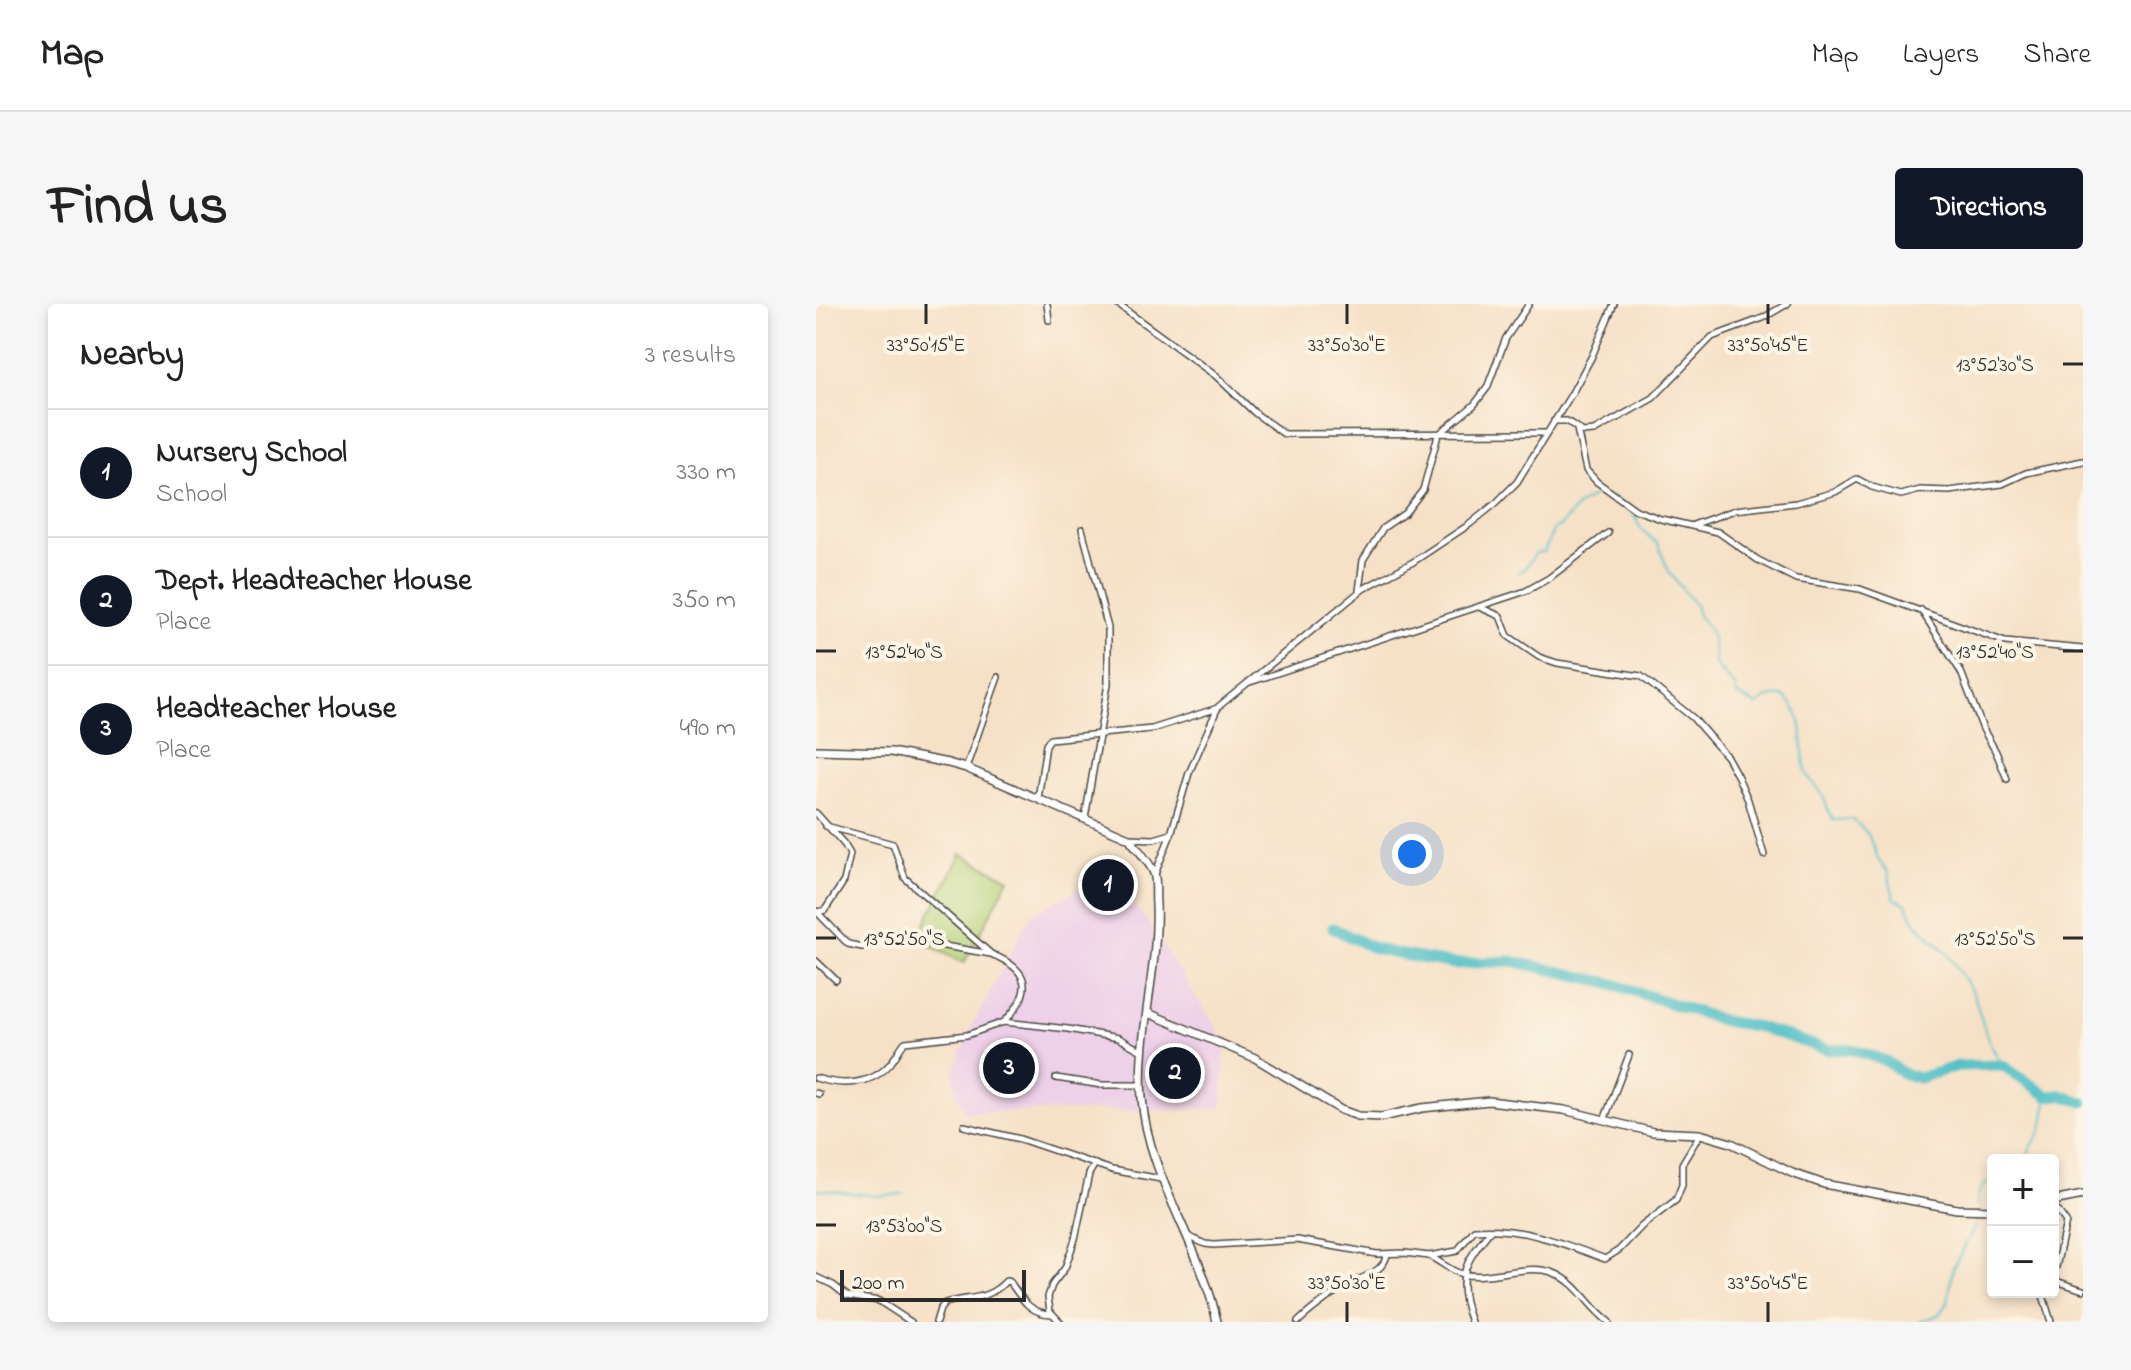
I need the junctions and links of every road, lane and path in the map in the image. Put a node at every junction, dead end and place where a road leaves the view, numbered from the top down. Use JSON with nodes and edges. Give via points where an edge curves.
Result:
{"nodes":[{"id":1,"x":1047,"y":304,"type":"edge"},
{"id":2,"x":1117,"y":304,"type":"edge"},
{"id":3,"x":1529,"y":304,"type":"edge"},
{"id":4,"x":1614,"y":304,"type":"edge"},
{"id":5,"x":1787,"y":304,"type":"edge"},
{"id":6,"x":1049,"y":320,"type":"dead end"},
{"id":7,"x":1554,"y":421,"type":"junction"},
{"id":8,"x":1577,"y":429,"type":"junction"},
{"id":9,"x":1547,"y":433,"type":"junction"},
{"id":10,"x":1438,"y":435,"type":"junction"},
{"id":11,"x":2083,"y":461,"type":"edge"},
{"id":12,"x":1693,"y":525,"type":"junction"},
{"id":13,"x":1082,"y":529,"type":"dead end"},
{"id":14,"x":1608,"y":533,"type":"dead end"},
{"id":15,"x":1359,"y":592,"type":"junction"},
{"id":16,"x":1479,"y":607,"type":"junction"},
{"id":17,"x":1921,"y":609,"type":"junction"},
{"id":18,"x":2083,"y":649,"type":"edge"},
{"id":19,"x":998,"y":677,"type":"dead end"},
{"id":20,"x":1245,"y":683,"type":"junction"},
{"id":21,"x":1218,"y":707,"type":"junction"},
{"id":22,"x":1100,"y":734,"type":"junction"},
{"id":23,"x":816,"y":750,"type":"edge"},
{"id":24,"x":966,"y":768,"type":"junction"},
{"id":25,"x":2007,"y":779,"type":"dead end"},
{"id":26,"x":1038,"y":799,"type":"junction"},
{"id":27,"x":816,"y":813,"type":"edge"},
{"id":28,"x":1085,"y":818,"type":"junction"},
{"id":29,"x":826,"y":826,"type":"junction"},
{"id":30,"x":1171,"y":834,"type":"junction"},
{"id":31,"x":1129,"y":838,"type":"junction"},
{"id":32,"x":1764,"y":855,"type":"dead end"},
{"id":33,"x":1155,"y":874,"type":"junction"},
{"id":34,"x":817,"y":911,"type":"edge"},
{"id":35,"x":991,"y":954,"type":"junction"},
{"id":36,"x":816,"y":961,"type":"edge"},
{"id":37,"x":836,"y":980,"type":"dead end"},
{"id":38,"x":1148,"y":1013,"type":"junction"},
{"id":39,"x":1004,"y":1022,"type":"junction"},
{"id":40,"x":1143,"y":1051,"type":"junction"},
{"id":41,"x":1629,"y":1055,"type":"dead end"},
{"id":42,"x":816,"y":1078,"type":"edge"},
{"id":43,"x":1056,"y":1078,"type":"dead end"},
{"id":44,"x":1141,"y":1085,"type":"junction"},
{"id":45,"x":1605,"y":1118,"type":"junction"},
{"id":46,"x":964,"y":1126,"type":"dead end"},
{"id":47,"x":1700,"y":1134,"type":"junction"},
{"id":48,"x":1095,"y":1164,"type":"junction"},
{"id":49,"x":1161,"y":1179,"type":"junction"},
{"id":50,"x":2083,"y":1195,"type":"edge"},
{"id":51,"x":2059,"y":1201,"type":"edge"},
{"id":52,"x":1987,"y":1210,"type":"edge"},
{"id":53,"x":2059,"y":1211,"type":"edge"},
{"id":54,"x":1491,"y":1230,"type":"junction"},
{"id":55,"x":1187,"y":1235,"type":"junction"},
{"id":56,"x":1387,"y":1254,"type":"junction"},
{"id":57,"x":1429,"y":1256,"type":"junction"},
{"id":58,"x":2059,"y":1256,"type":"edge"},
{"id":59,"x":1463,"y":1274,"type":"junction"},
{"id":60,"x":816,"y":1277,"type":"edge"},
{"id":61,"x":2059,"y":1282,"type":"edge"},
{"id":62,"x":2083,"y":1290,"type":"edge"},
{"id":63,"x":2044,"y":1298,"type":"edge"},
{"id":64,"x":1052,"y":1314,"type":"junction"},
{"id":65,"x":911,"y":1322,"type":"edge"},
{"id":66,"x":936,"y":1322,"type":"edge"},
{"id":67,"x":1060,"y":1322,"type":"edge"},
{"id":68,"x":1217,"y":1322,"type":"edge"},
{"id":69,"x":1298,"y":1322,"type":"edge"},
{"id":70,"x":1471,"y":1322,"type":"edge"},
{"id":71,"x":1609,"y":1322,"type":"edge"},
{"id":72,"x":2051,"y":1322,"type":"edge"}],
"edges":[{"from":1,"to":6,"type":"street"},
{"from":2,"to":10,"type":"street","via":[[1284,434]]},
{"from":3,"to":10,"type":"street","via":[[1506,338],[1487,388]]},
{"from":4,"to":7,"type":"street","via":[[1592,356]]},
{"from":5,"to":8,"type":"street","via":[[1712,337],[1653,398],[1594,431]]},
{"from":7,"to":8,"type":"street","via":[[1567,421]]},
{"from":7,"to":9,"type":"street"},
{"from":8,"to":12,"type":"street","via":[[1582,461],[1597,482],[1636,510]]},
{"from":9,"to":10,"type":"street"},
{"from":9,"to":15,"type":"street","via":[[1517,482],[1496,503],[1413,562]]},
{"from":10,"to":15,"type":"street","via":[[1423,490],[1405,513],[1383,528],[1363,560]]},
{"from":11,"to":12,"type":"street","via":[[1958,491],[1901,495],[1857,479],[1835,492],[1796,503],[1735,510]]},
{"from":12,"to":17,"type":"street","via":[[1726,536],[1782,574],[1860,589]]},
{"from":13,"to":22,"type":"street","via":[[1108,628],[1108,684]]},
{"from":14,"to":16,"type":"street","via":[[1549,578]]},
{"from":15,"to":20,"type":"street"},
{"from":16,"to":20,"type":"street"},
{"from":16,"to":32,"type":"street","via":[[1500,616],[1514,642],[1539,657],[1641,676],[1693,718],[1738,777]]},
{"from":17,"to":18,"type":"street","via":[[2005,642]]},
{"from":17,"to":25,"type":"street","via":[[1961,672]]},
{"from":19,"to":24,"type":"street"},
{"from":20,"to":21,"type":"street"},
{"from":21,"to":22,"type":"street","via":[[1152,729]]},
{"from":21,"to":30,"type":"street","via":[[1189,773]]},
{"from":22,"to":26,"type":"street","via":[[1048,741]]},
{"from":22,"to":28,"type":"street"},
{"from":23,"to":24,"type":"street","via":[[891,752]]},
{"from":24,"to":26,"type":"street"},
{"from":26,"to":28,"type":"street"},
{"from":27,"to":29,"type":"street"},
{"from":28,"to":31,"type":"street"},
{"from":29,"to":34,"type":"street","via":[[848,849],[849,865],[825,910]]},
{"from":29,"to":35,"type":"street","via":[[893,844],[905,878]]},
{"from":30,"to":31,"type":"street"},
{"from":30,"to":33,"type":"street"},
{"from":31,"to":33,"type":"street"},
{"from":33,"to":38,"type":"street"},
{"from":34,"to":35,"type":"street","via":[[851,946],[886,936]]},
{"from":35,"to":39,"type":"street","via":[[1013,964],[1024,978],[1023,994]]},
{"from":36,"to":37,"type":"street"},
{"from":38,"to":40,"type":"street"},
{"from":38,"to":45,"type":"street","via":[[1266,1063],[1358,1116],[1489,1101]]},
{"from":39,"to":40,"type":"street","via":[[1118,1038]]},
{"from":39,"to":42,"type":"street","via":[[967,1035],[905,1042],[890,1065],[865,1080]]},
{"from":40,"to":44,"type":"street"},
{"from":41,"to":45,"type":"street"},
{"from":43,"to":44,"type":"street"},
{"from":44,"to":49,"type":"street","via":[[1144,1121]]},
{"from":45,"to":47,"type":"street","via":[[1653,1132]]},
{"from":46,"to":48,"type":"street"},
{"from":47,"to":52,"type":"street","via":[[1824,1184]]},
{"from":47,"to":54,"type":"street","via":[[1682,1164],[1676,1200],[1611,1257],[1558,1240]]},
{"from":48,"to":49,"type":"street"},
{"from":48,"to":64,"type":"street","via":[[1065,1268],[1048,1297]]},
{"from":49,"to":55,"type":"street"},
{"from":50,"to":51,"type":"street"},
{"from":53,"to":58,"type":"street","via":[[2066,1222]]},
{"from":54,"to":57,"type":"street","via":[[1474,1230],[1457,1251]]},
{"from":54,"to":59,"type":"street"},
{"from":55,"to":56,"type":"street","via":[[1205,1244],[1297,1240]]},
{"from":55,"to":68,"type":"street","via":[[1212,1294]]},
{"from":56,"to":57,"type":"street"},
{"from":56,"to":69,"type":"street","via":[[1378,1270],[1342,1288]]},
{"from":57,"to":59,"type":"street"},
{"from":59,"to":70,"type":"street"},
{"from":59,"to":71,"type":"street","via":[[1550,1271],[1578,1288]]},
{"from":60,"to":65,"type":"street","via":[[847,1296],[879,1301]]},
{"from":61,"to":62,"type":"street"},
{"from":63,"to":72,"type":"street"},
{"from":64,"to":66,"type":"street","via":[[1031,1309],[1008,1281],[972,1300],[945,1303]]},
{"from":64,"to":67,"type":"street"}]}
